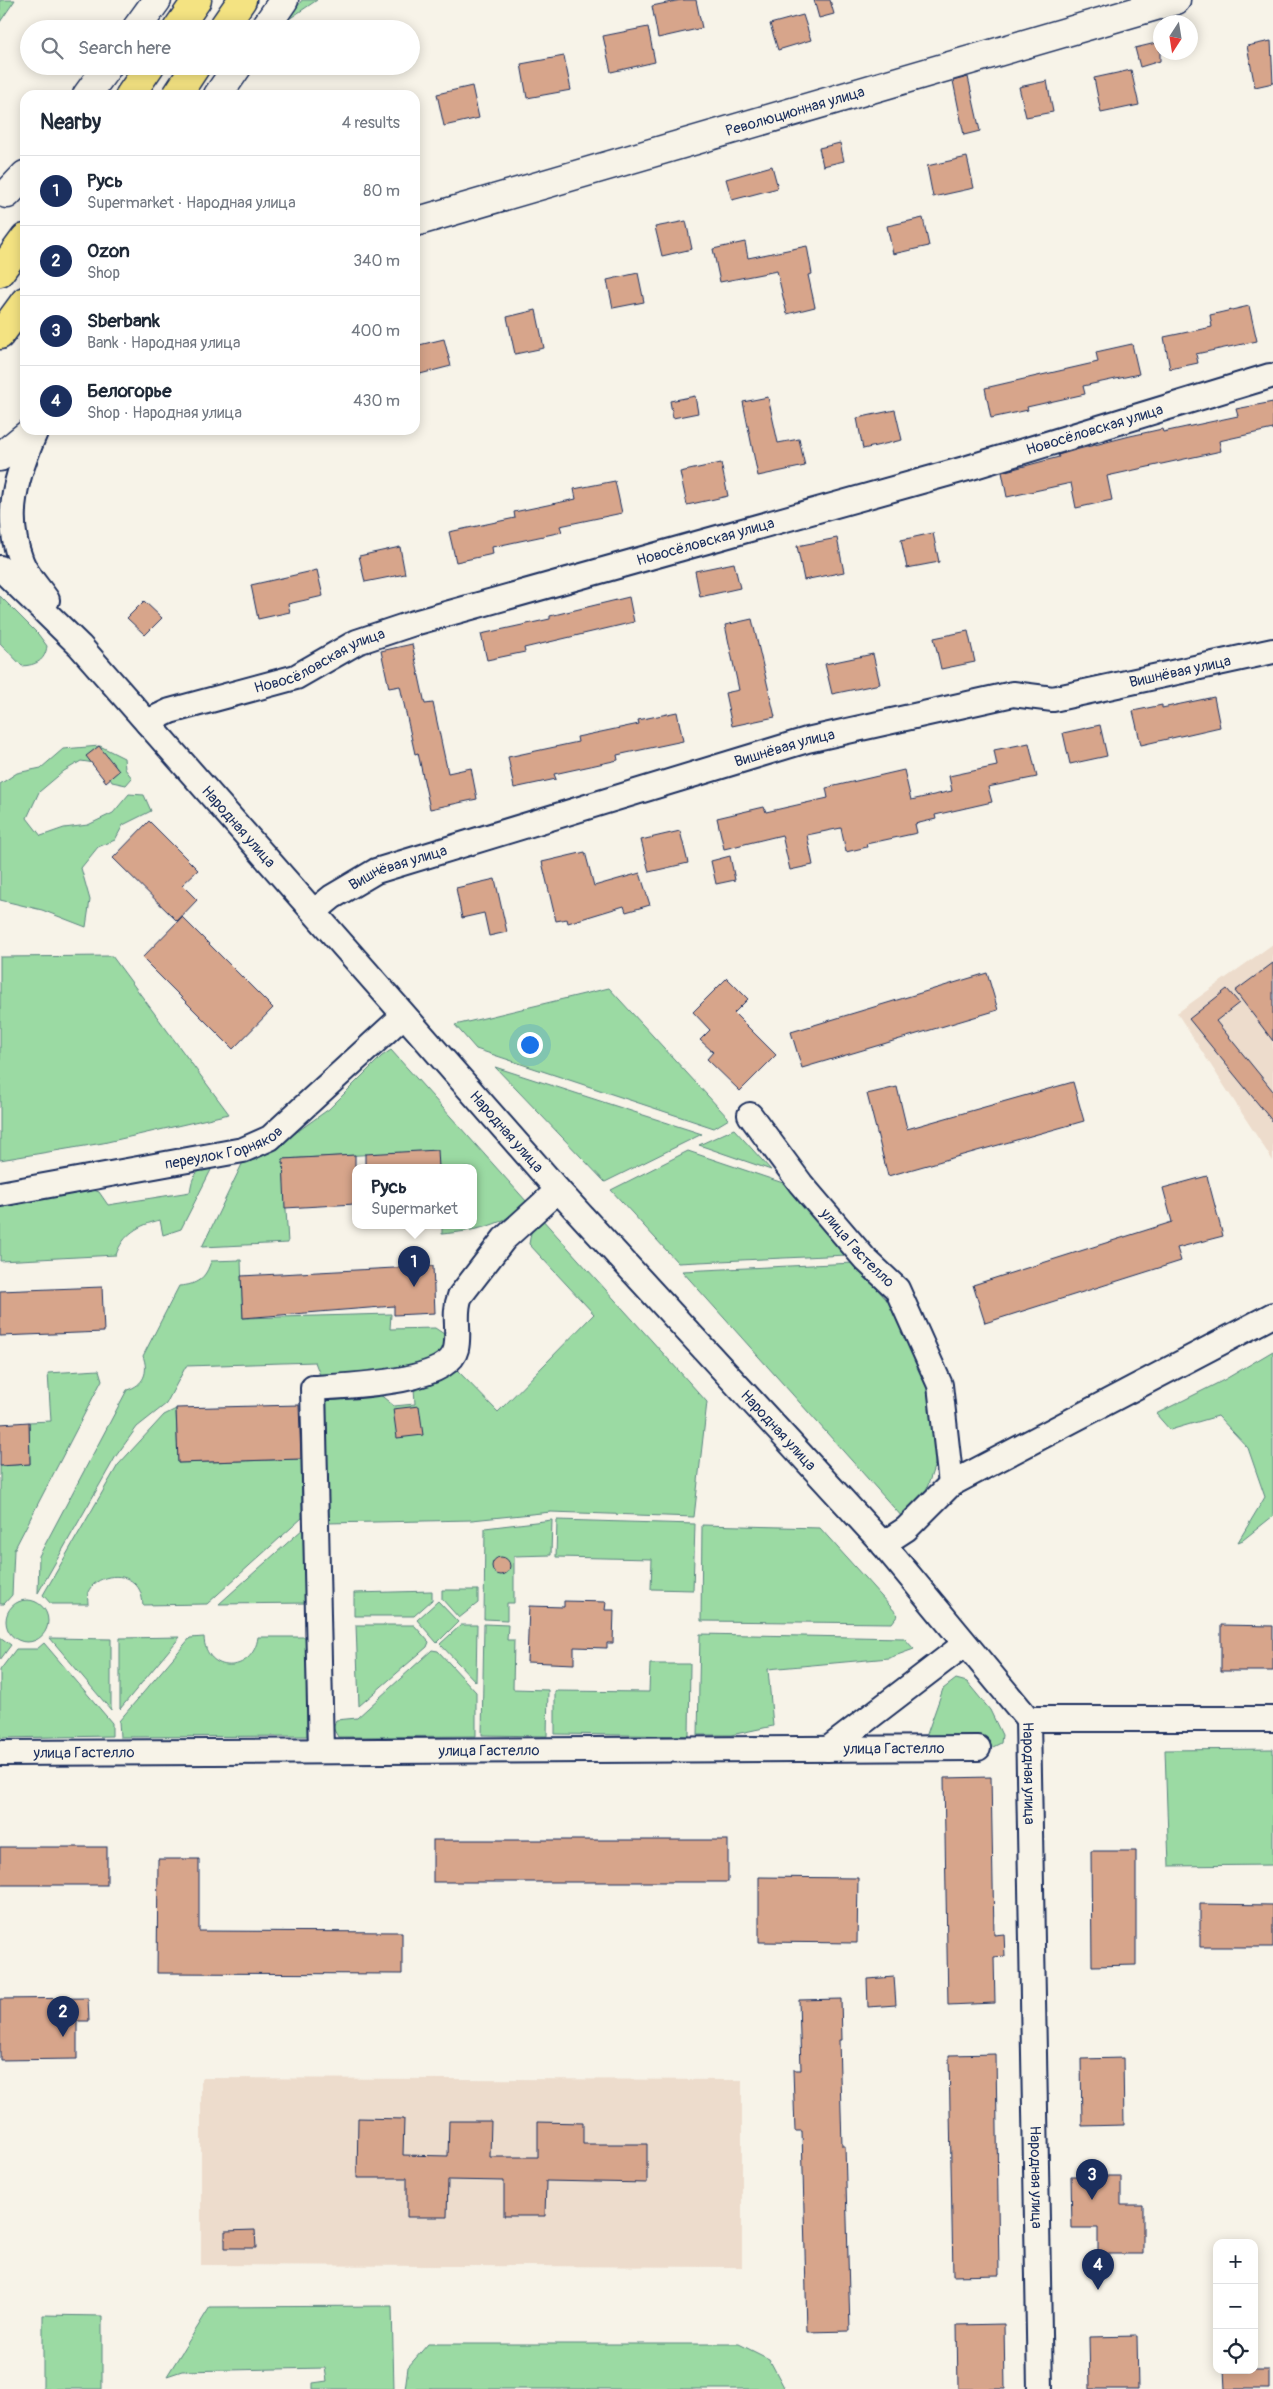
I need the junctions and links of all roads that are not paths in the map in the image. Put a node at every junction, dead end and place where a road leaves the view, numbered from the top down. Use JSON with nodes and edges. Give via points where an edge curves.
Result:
{"nodes":[{"id":1,"x":157,"y":0,"type":"edge"},
{"id":2,"x":197,"y":0,"type":"edge"},
{"id":3,"x":242,"y":0,"type":"edge"},
{"id":4,"x":284,"y":0,"type":"edge"},
{"id":5,"x":1176,"y":0,"type":"edge"},
{"id":6,"x":143,"y":20,"type":"edge"},
{"id":7,"x":183,"y":20,"type":"edge"},
{"id":8,"x":228,"y":20,"type":"edge"},
{"id":9,"x":270,"y":20,"type":"edge"},
{"id":10,"x":101,"y":75,"type":"edge"},
{"id":11,"x":190,"y":75,"type":"edge"},
{"id":12,"x":232,"y":75,"type":"edge"},
{"id":13,"x":91,"y":90,"type":"edge"},
{"id":14,"x":180,"y":90,"type":"edge"},
{"id":15,"x":221,"y":90,"type":"edge"},
{"id":16,"x":420,"y":221,"type":"edge"},
{"id":17,"x":20,"y":245,"type":"edge"},
{"id":18,"x":0,"y":272,"type":"edge"},
{"id":19,"x":20,"y":309,"type":"edge"},
{"id":20,"x":0,"y":335,"type":"edge"},
{"id":21,"x":1270,"y":376,"type":"dead end"},
{"id":22,"x":28,"y":435,"type":"edge"},
{"id":23,"x":32,"y":435,"type":"edge"},
{"id":24,"x":0,"y":457,"type":"edge"},
{"id":25,"x":0,"y":568,"type":"edge"},
{"id":26,"x":80,"y":646,"type":"junction"},
{"id":27,"x":1273,"y":651,"type":"edge"},
{"id":28,"x":147,"y":722,"type":"junction"},
{"id":29,"x":315,"y":911,"type":"junction"},
{"id":30,"x":403,"y":1016,"type":"junction"},
{"id":31,"x":750,"y":1115,"type":"dead end"},
{"id":32,"x":558,"y":1190,"type":"junction"},
{"id":33,"x":0,"y":1194,"type":"edge"},
{"id":34,"x":1273,"y":1315,"type":"edge"},
{"id":35,"x":951,"y":1484,"type":"junction"},
{"id":36,"x":883,"y":1544,"type":"junction"},
{"id":37,"x":966,"y":1644,"type":"junction"},
{"id":38,"x":1028,"y":1719,"type":"junction"},
{"id":39,"x":1273,"y":1719,"type":"edge"},
{"id":40,"x":978,"y":1748,"type":"dead end"},
{"id":41,"x":828,"y":1749,"type":"junction"},
{"id":42,"x":321,"y":1751,"type":"junction"},
{"id":43,"x":0,"y":1753,"type":"edge"},
{"id":44,"x":1040,"y":2389,"type":"edge"}],
"edges":[{"from":1,"to":6,"type":"street"},
{"from":2,"to":7,"type":"main road"},
{"from":3,"to":8,"type":"main road"},
{"from":4,"to":9,"type":"street"},
{"from":5,"to":16,"type":"street","name":"Революционная улица"},
{"from":10,"to":13,"type":"street"},
{"from":11,"to":14,"type":"main road"},
{"from":12,"to":15,"type":"street"},
{"from":17,"to":18,"type":"main road"},
{"from":19,"to":20,"type":"main road"},
{"from":21,"to":28,"type":"street","name":"Новосёловская улица","via":[[968,468],[414,623],[357,642],[296,677],[170,710]]},
{"from":22,"to":24,"type":"street"},
{"from":23,"to":26,"type":"street","via":[[19,470],[11,517],[21,562]]},
{"from":25,"to":26,"type":"street"},
{"from":26,"to":28,"type":"street","name":"Народная улица"},
{"from":27,"to":29,"type":"street","name":"Вишнёвая улица","via":[[1053,699],[1013,694],[807,740],[376,871]]},
{"from":28,"to":29,"type":"street","name":"Народная улица"},
{"from":29,"to":30,"type":"street","name":"Народная улица"},
{"from":30,"to":32,"type":"street","name":"Народная улица"},
{"from":30,"to":33,"type":"street","name":"переулок Горняков","via":[[270,1138],[244,1150]]},
{"from":31,"to":35,"type":"street","name":"улица Гастелло","via":[[801,1184],[865,1258],[897,1289],[940,1385]]},
{"from":32,"to":36,"type":"street","name":"Народная улица"},
{"from":32,"to":42,"type":"street","via":[[504,1239],[460,1296],[455,1307],[456,1350],[450,1360],[427,1373],[398,1382],[313,1388]]},
{"from":34,"to":35,"type":"street"},
{"from":35,"to":36,"type":"street","via":[[906,1529]]},
{"from":36,"to":37,"type":"street","name":"Народная улица"},
{"from":37,"to":38,"type":"street","name":"Народная улица"},
{"from":37,"to":41,"type":"street"},
{"from":38,"to":39,"type":"street"},
{"from":38,"to":44,"type":"street","name":"Народная улица"},
{"from":40,"to":41,"type":"street","name":"улица Гастелло"},
{"from":41,"to":42,"type":"street","name":"улица Гастелло"},
{"from":42,"to":43,"type":"street","name":"улица Гастелло"}]}
